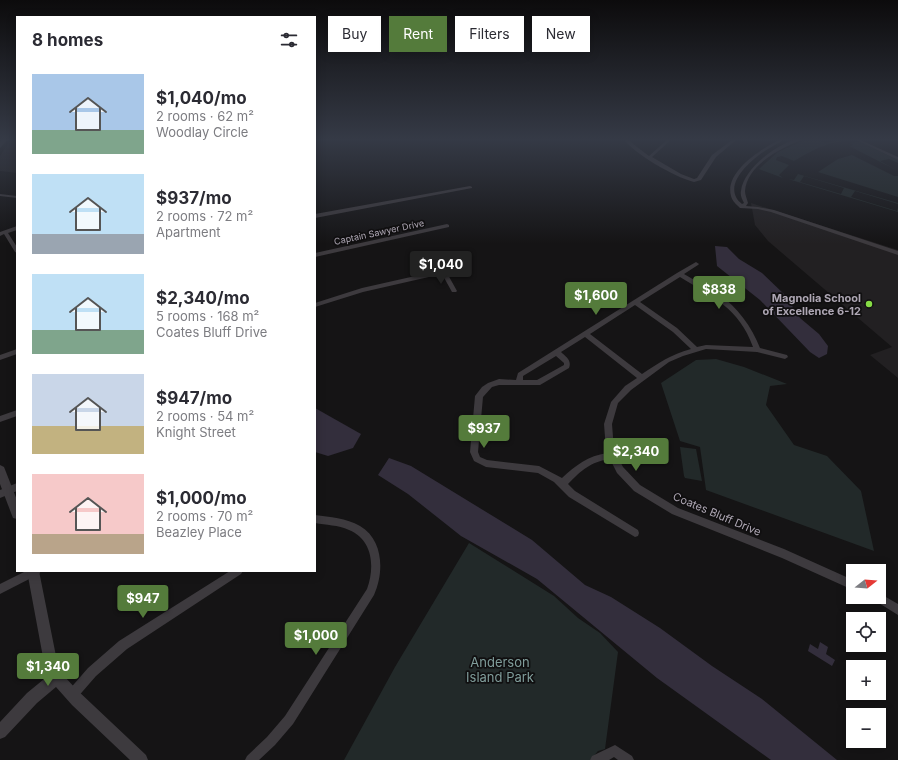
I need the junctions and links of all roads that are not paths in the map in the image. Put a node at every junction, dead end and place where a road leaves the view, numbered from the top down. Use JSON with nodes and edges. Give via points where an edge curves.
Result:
{"nodes":[{"id":1,"x":677,"y":173,"type":"edge"},
{"id":2,"x":702,"y":173,"type":"edge"},
{"id":3,"x":739,"y":173,"type":"edge"},
{"id":4,"x":752,"y":173,"type":"edge"},
{"id":5,"x":470,"y":187,"type":"dead end"},
{"id":6,"x":1,"y":196,"type":"edge"},
{"id":7,"x":16,"y":197,"type":"edge"},
{"id":8,"x":742,"y":207,"type":"junction"},
{"id":9,"x":316,"y":216,"type":"edge"},
{"id":10,"x":447,"y":226,"type":"dead end"},
{"id":11,"x":16,"y":228,"type":"edge"},
{"id":12,"x":3,"y":233,"type":"edge"},
{"id":13,"x":16,"y":250,"type":"edge"},
{"id":14,"x":898,"y":253,"type":"edge"},
{"id":15,"x":316,"y":255,"type":"edge"},
{"id":16,"x":696,"y":264,"type":"dead end"},
{"id":17,"x":464,"y":267,"type":"dead end"},
{"id":18,"x":444,"y":272,"type":"junction"},
{"id":19,"x":679,"y":274,"type":"junction"},
{"id":20,"x":454,"y":291,"type":"dead end"},
{"id":21,"x":635,"y":302,"type":"junction"},
{"id":22,"x":316,"y":305,"type":"edge"},
{"id":23,"x":585,"y":334,"type":"junction"},
{"id":24,"x":696,"y":350,"type":"junction"},
{"id":25,"x":757,"y":350,"type":"junction"},
{"id":26,"x":16,"y":351,"type":"edge"},
{"id":27,"x":556,"y":352,"type":"junction"},
{"id":28,"x":785,"y":357,"type":"dead end"},
{"id":29,"x":0,"y":358,"type":"edge"},
{"id":30,"x":642,"y":378,"type":"junction"},
{"id":31,"x":519,"y":382,"type":"junction"},
{"id":32,"x":16,"y":413,"type":"edge"},
{"id":33,"x":0,"y":419,"type":"edge"},
{"id":34,"x":613,"y":455,"type":"junction"},
{"id":35,"x":0,"y":470,"type":"edge"},
{"id":36,"x":562,"y":484,"type":"junction"},
{"id":37,"x":8,"y":491,"type":"edge"},
{"id":38,"x":16,"y":511,"type":"edge"},
{"id":39,"x":316,"y":519,"type":"edge"},
{"id":40,"x":635,"y":533,"type":"dead end"},
{"id":41,"x":32,"y":572,"type":"edge"},
{"id":42,"x":34,"y":572,"type":"edge"},
{"id":43,"x":236,"y":572,"type":"edge"},
{"id":44,"x":846,"y":582,"type":"edge"},
{"id":45,"x":0,"y":589,"type":"edge"},
{"id":46,"x":886,"y":603,"type":"edge"},
{"id":47,"x":898,"y":610,"type":"edge"},
{"id":48,"x":56,"y":678,"type":"junction"},
{"id":49,"x":72,"y":695,"type":"junction"},
{"id":50,"x":0,"y":732,"type":"edge"},
{"id":51,"x":140,"y":760,"type":"edge"},
{"id":52,"x":251,"y":760,"type":"edge"},
{"id":53,"x":596,"y":760,"type":"edge"},
{"id":54,"x":628,"y":760,"type":"edge"}],
"edges":[{"from":1,"to":2,"type":"street","via":[[694,182]]},
{"from":3,"to":8,"type":"street","via":[[732,193],[736,204]]},
{"from":4,"to":8,"type":"street","via":[[744,188],[746,203]]},
{"from":5,"to":9,"type":"street"},
{"from":6,"to":7,"type":"street"},
{"from":8,"to":14,"type":"street","via":[[772,211]]},
{"from":10,"to":15,"type":"street","name":"Captain Sawyer Drive"},
{"from":11,"to":12,"type":"street"},
{"from":12,"to":13,"type":"street"},
{"from":16,"to":19,"type":"street"},
{"from":17,"to":18,"type":"street"},
{"from":18,"to":20,"type":"street"},
{"from":18,"to":22,"type":"street","via":[[362,290]]},
{"from":19,"to":21,"type":"street"},
{"from":19,"to":25,"type":"street","via":[[717,296],[729,307],[753,338]]},
{"from":21,"to":23,"type":"street"},
{"from":21,"to":24,"type":"street","via":[[675,329]]},
{"from":23,"to":27,"type":"street"},
{"from":23,"to":30,"type":"street"},
{"from":24,"to":25,"type":"street","name":"Coates Bluff Drive","via":[[706,347]]},
{"from":24,"to":30,"type":"street","name":"Coates Bluff Drive","via":[[667,360]]},
{"from":25,"to":28,"type":"street","name":"Coates Bluff Drive"},
{"from":26,"to":29,"type":"street"},
{"from":27,"to":31,"type":"street","via":[[520,375]]},
{"from":27,"to":31,"type":"street","via":[[567,362],[567,366],[538,383]]},
{"from":30,"to":34,"type":"street","name":"Coates Bluff Drive","via":[[615,402],[608,424],[610,450]]},
{"from":31,"to":36,"type":"street","via":[[495,383],[484,389],[479,396],[474,452],[477,459],[486,463],[539,470]]},
{"from":32,"to":33,"type":"street"},
{"from":34,"to":36,"type":"street","via":[[583,463]]},
{"from":34,"to":44,"type":"street","name":"Coates Bluff Drive","via":[[620,470],[637,488],[675,511],[784,554]]},
{"from":35,"to":37,"type":"street"},
{"from":36,"to":40,"type":"street","via":[[572,494]]},
{"from":37,"to":38,"type":"street"},
{"from":39,"to":52,"type":"street","via":[[357,529],[371,545],[377,561],[375,580],[371,592],[289,720]]},
{"from":41,"to":45,"type":"street"},
{"from":42,"to":48,"type":"street"},
{"from":43,"to":49,"type":"street","via":[[123,645],[92,672]]},
{"from":46,"to":47,"type":"street"},
{"from":48,"to":49,"type":"street"},
{"from":48,"to":50,"type":"street","via":[[32,698]]},
{"from":49,"to":51,"type":"street"},
{"from":53,"to":54,"type":"street","via":[[614,751]]}]}
